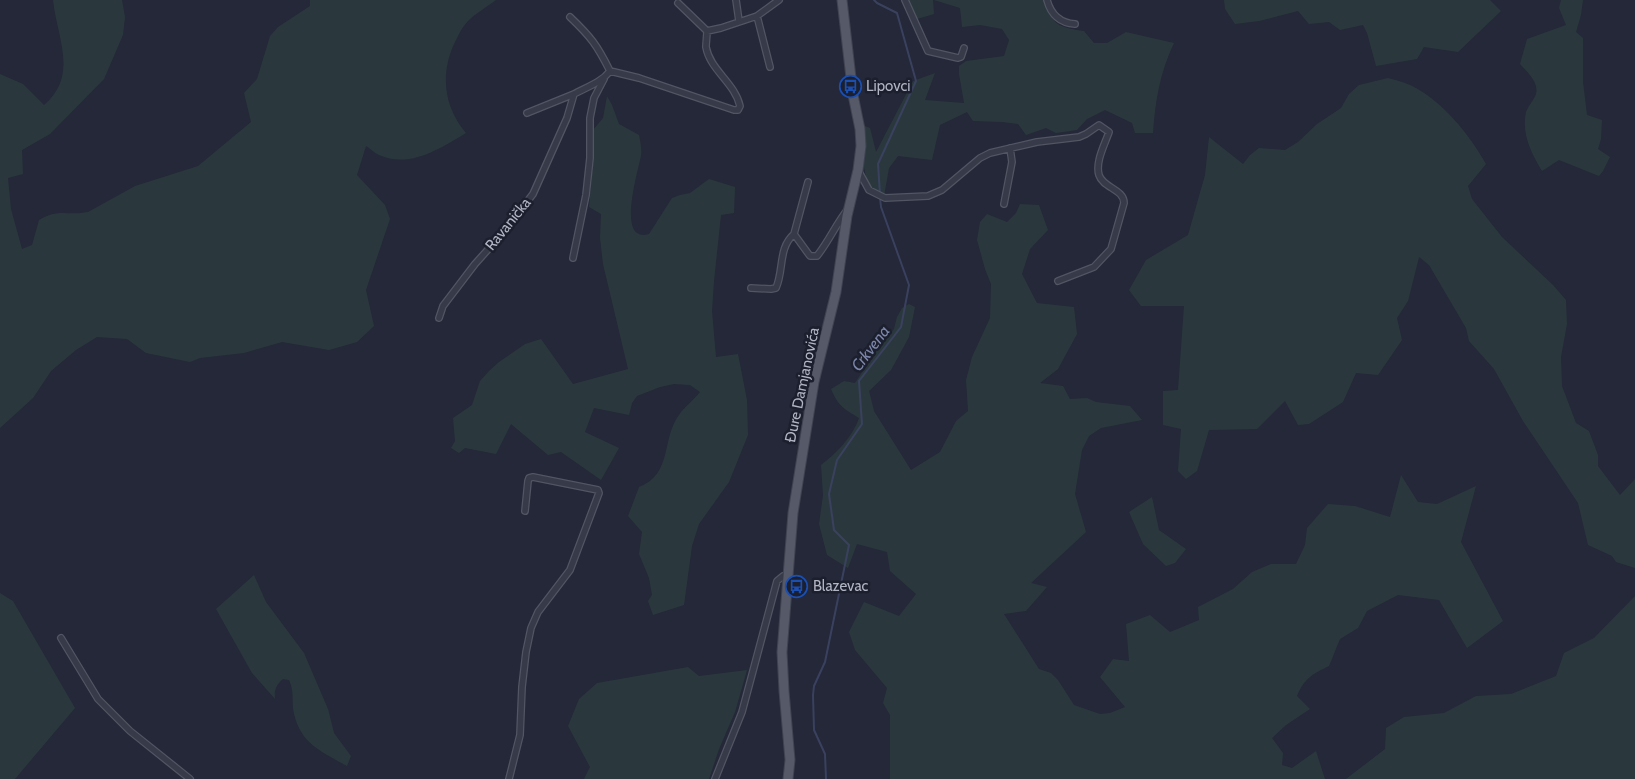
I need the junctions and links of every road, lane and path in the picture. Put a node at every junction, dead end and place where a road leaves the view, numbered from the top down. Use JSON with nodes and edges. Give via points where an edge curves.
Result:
{"nodes":[{"id":1,"x":736,"y":0,"type":"edge"},
{"id":2,"x":779,"y":0,"type":"edge"},
{"id":3,"x":840,"y":0,"type":"edge"},
{"id":4,"x":905,"y":0,"type":"edge"},
{"id":5,"x":1047,"y":0,"type":"edge"},
{"id":6,"x":678,"y":3,"type":"dead end"},
{"id":7,"x":757,"y":16,"type":"junction"},
{"id":8,"x":570,"y":17,"type":"dead end"},
{"id":9,"x":739,"y":21,"type":"junction"},
{"id":10,"x":1075,"y":24,"type":"dead end"},
{"id":11,"x":707,"y":30,"type":"junction"},
{"id":12,"x":964,"y":48,"type":"dead end"},
{"id":13,"x":770,"y":67,"type":"dead end"},
{"id":14,"x":610,"y":71,"type":"junction"},
{"id":15,"x":604,"y":79,"type":"junction"},
{"id":16,"x":574,"y":94,"type":"junction"},
{"id":17,"x":527,"y":113,"type":"dead end"},
{"id":18,"x":1010,"y":148,"type":"junction"},
{"id":19,"x":858,"y":170,"type":"junction"},
{"id":20,"x":808,"y":182,"type":"dead end"},
{"id":21,"x":1004,"y":204,"type":"dead end"},
{"id":22,"x":849,"y":207,"type":"junction"},
{"id":23,"x":794,"y":234,"type":"junction"},
{"id":24,"x":573,"y":258,"type":"dead end"},
{"id":25,"x":1058,"y":281,"type":"dead end"},
{"id":26,"x":751,"y":288,"type":"dead end"},
{"id":27,"x":439,"y":318,"type":"dead end"},
{"id":28,"x":526,"y":511,"type":"dead end"},
{"id":29,"x":789,"y":574,"type":"junction"},
{"id":30,"x":61,"y":638,"type":"dead end"},
{"id":31,"x":190,"y":779,"type":"edge"},
{"id":32,"x":509,"y":779,"type":"edge"},
{"id":33,"x":715,"y":779,"type":"edge"},
{"id":34,"x":788,"y":779,"type":"edge"}],
"edges":[{"from":1,"to":9,"type":"street"},
{"from":2,"to":7,"type":"street"},
{"from":3,"to":19,"type":"main road","name":"Đure Damjanovića","via":[[860,129]]},
{"from":4,"to":12,"type":"street","via":[[928,51],[958,58]]},
{"from":5,"to":10,"type":"street","via":[[1050,11],[1057,18],[1065,24]]},
{"from":6,"to":11,"type":"street"},
{"from":7,"to":9,"type":"street"},
{"from":7,"to":13,"type":"street"},
{"from":8,"to":14,"type":"street","via":[[590,35]]},
{"from":9,"to":11,"type":"street"},
{"from":11,"to":14,"type":"street","via":[[706,47],[716,67],[734,89],[740,106],[738,110]]},
{"from":14,"to":15,"type":"street"},
{"from":15,"to":16,"type":"street"},
{"from":15,"to":24,"type":"street","via":[[594,98],[590,118],[586,195]]},
{"from":16,"to":17,"type":"street"},
{"from":16,"to":27,"type":"street","name":"Ravanička","via":[[567,118],[533,194],[443,306]]},
{"from":18,"to":19,"type":"street","via":[[990,152],[942,190],[928,196],[885,198],[869,190]]},
{"from":18,"to":21,"type":"street","via":[[1012,162]]},
{"from":18,"to":25,"type":"street","via":[[1079,137],[1099,125],[1108,132],[1099,174],[1124,198],[1111,249],[1094,267]]},
{"from":19,"to":22,"type":"main road","name":"Đure Damjanovića"},
{"from":20,"to":23,"type":"street"},
{"from":22,"to":23,"type":"street","via":[[814,257],[808,255]]},
{"from":22,"to":29,"type":"main road","name":"Đure Damjanovića","via":[[836,292],[805,430],[793,513]]},
{"from":23,"to":26,"type":"street","via":[[784,248],[778,286],[771,290]]},
{"from":28,"to":32,"type":"street","via":[[528,481],[533,477],[600,493],[570,570],[530,628],[520,735]]},
{"from":29,"to":33,"type":"street","via":[[777,580],[742,712]]},
{"from":29,"to":34,"type":"main road","name":"Đure Damjanovića","via":[[782,652],[790,760]]},
{"from":30,"to":31,"type":"street","via":[[98,699],[130,731]]}]}
